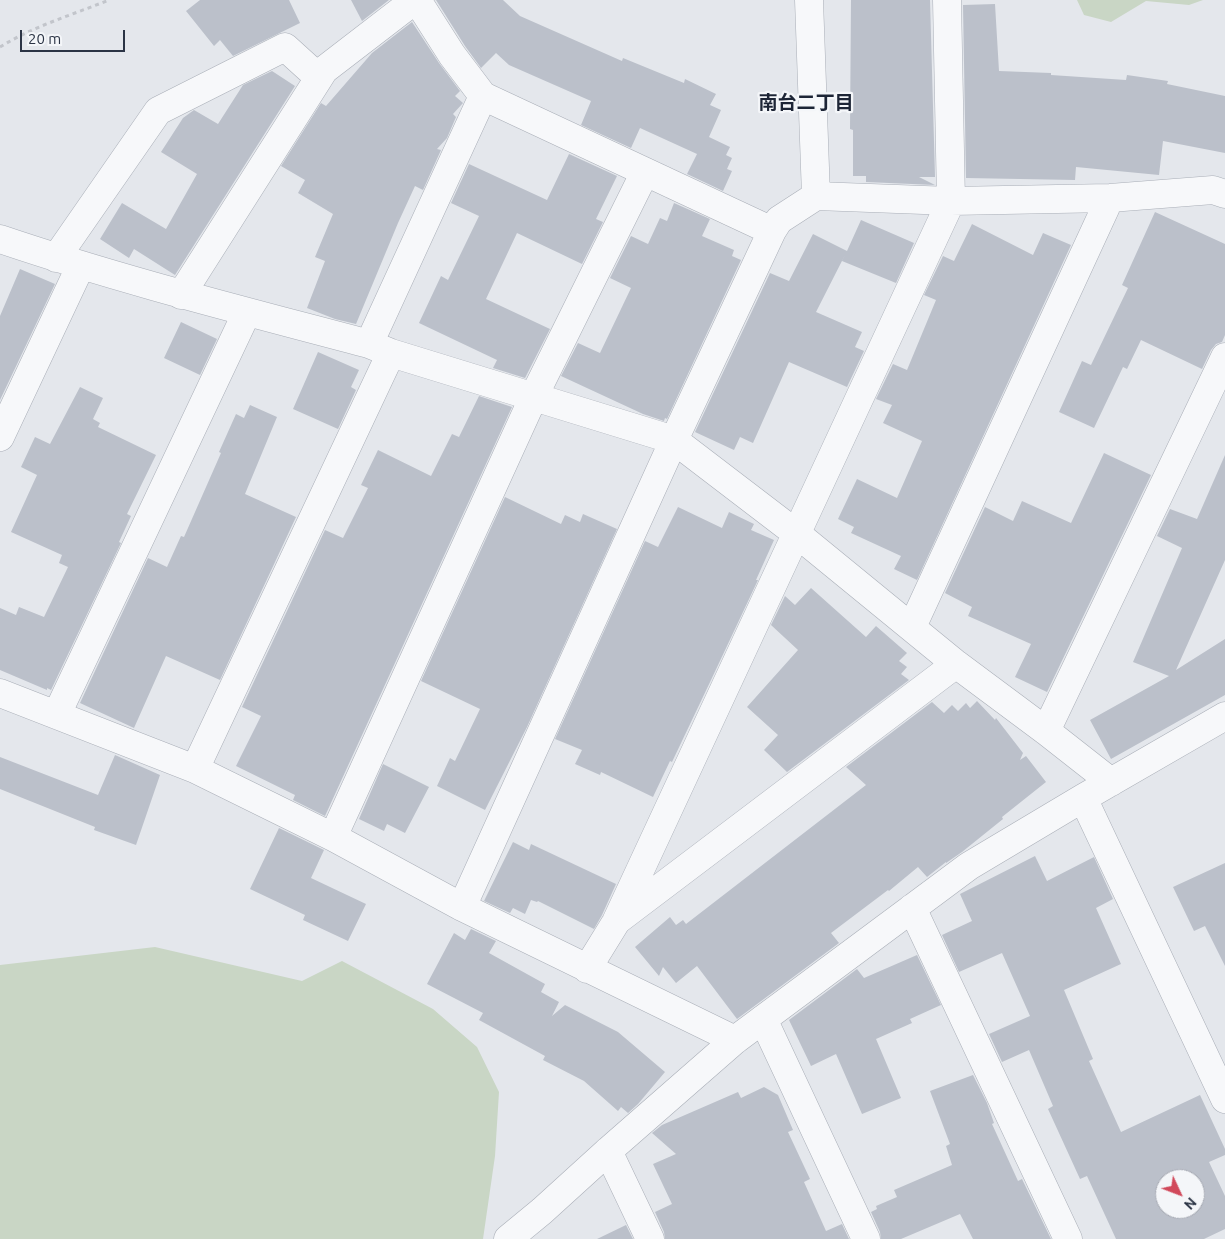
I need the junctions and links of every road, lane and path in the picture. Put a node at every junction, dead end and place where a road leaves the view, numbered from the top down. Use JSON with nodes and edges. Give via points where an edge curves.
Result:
{"nodes":[{"id":1,"x":109,"y":0,"type":"edge"},
{"id":2,"x":416,"y":0,"type":"edge"},
{"id":3,"x":809,"y":0,"type":"edge"},
{"id":4,"x":947,"y":0,"type":"edge"},
{"id":5,"x":0,"y":47,"type":"edge"},
{"id":6,"x":318,"y":77,"type":"junction"},
{"id":7,"x":483,"y":96,"type":"junction"},
{"id":8,"x":645,"y":172,"type":"junction"},
{"id":9,"x":1225,"y":194,"type":"edge"},
{"id":10,"x":816,"y":196,"type":"junction"},
{"id":11,"x":1110,"y":198,"type":"junction"},
{"id":12,"x":951,"y":201,"type":"junction"},
{"id":13,"x":772,"y":231,"type":"junction"},
{"id":14,"x":0,"y":239,"type":"edge"},
{"id":15,"x":69,"y":262,"type":"junction"},
{"id":16,"x":181,"y":295,"type":"junction"},
{"id":17,"x":247,"y":312,"type":"junction"},
{"id":18,"x":380,"y":348,"type":"junction"},
{"id":19,"x":1225,"y":357,"type":"edge"},
{"id":20,"x":534,"y":396,"type":"junction"},
{"id":21,"x":0,"y":437,"type":"edge"},
{"id":22,"x":674,"y":440,"type":"junction"},
{"id":23,"x":797,"y":534,"type":"junction"},
{"id":24,"x":912,"y":627,"type":"junction"},
{"id":25,"x":956,"y":664,"type":"junction"},
{"id":26,"x":0,"y":692,"type":"edge"},
{"id":27,"x":57,"y":714,"type":"junction"},
{"id":28,"x":1225,"y":716,"type":"edge"},
{"id":29,"x":1046,"y":731,"type":"junction"},
{"id":30,"x":195,"y":769,"type":"junction"},
{"id":31,"x":1111,"y":782,"type":"junction"},
{"id":32,"x":1083,"y":798,"type":"junction"},
{"id":33,"x":333,"y":838,"type":"junction"},
{"id":34,"x":462,"y":907,"type":"junction"},
{"id":35,"x":912,"y":908,"type":"junction"},
{"id":36,"x":616,"y":922,"type":"junction"},
{"id":37,"x":588,"y":969,"type":"junction"},
{"id":38,"x":762,"y":1019,"type":"junction"},
{"id":39,"x":735,"y":1040,"type":"junction"},
{"id":40,"x":1225,"y":1099,"type":"edge"},
{"id":41,"x":608,"y":1151,"type":"junction"},
{"id":42,"x":508,"y":1239,"type":"edge"},
{"id":43,"x":650,"y":1239,"type":"edge"},
{"id":44,"x":866,"y":1239,"type":"edge"},
{"id":45,"x":1068,"y":1239,"type":"edge"}],
"edges":[{"from":1,"to":5,"type":"path","via":[[22,33]]},
{"from":2,"to":6,"type":"street"},
{"from":2,"to":7,"type":"street"},
{"from":3,"to":10,"type":"street"},
{"from":4,"to":12,"type":"street"},
{"from":6,"to":15,"type":"street","via":[[284,47],[158,111]]},
{"from":6,"to":16,"type":"street"},
{"from":7,"to":8,"type":"street"},
{"from":7,"to":18,"type":"street"},
{"from":8,"to":13,"type":"street"},
{"from":8,"to":20,"type":"street"},
{"from":9,"to":11,"type":"street","via":[[1213,190]]},
{"from":10,"to":12,"type":"street"},
{"from":10,"to":13,"type":"street","via":[[779,220]]},
{"from":11,"to":12,"type":"street"},
{"from":11,"to":24,"type":"street"},
{"from":12,"to":23,"type":"street"},
{"from":13,"to":22,"type":"street"},
{"from":14,"to":15,"type":"street"},
{"from":15,"to":16,"type":"street"},
{"from":15,"to":21,"type":"street"},
{"from":16,"to":17,"type":"street"},
{"from":17,"to":18,"type":"street"},
{"from":17,"to":27,"type":"street"},
{"from":18,"to":20,"type":"street"},
{"from":18,"to":30,"type":"street"},
{"from":19,"to":29,"type":"street"},
{"from":20,"to":22,"type":"street"},
{"from":20,"to":33,"type":"street"},
{"from":22,"to":23,"type":"street"},
{"from":22,"to":34,"type":"street"},
{"from":23,"to":24,"type":"street"},
{"from":23,"to":36,"type":"street"},
{"from":24,"to":25,"type":"street"},
{"from":25,"to":29,"type":"street"},
{"from":25,"to":36,"type":"street"},
{"from":26,"to":27,"type":"street"},
{"from":27,"to":30,"type":"street"},
{"from":28,"to":31,"type":"street"},
{"from":29,"to":31,"type":"street"},
{"from":30,"to":33,"type":"street"},
{"from":31,"to":32,"type":"street"},
{"from":32,"to":35,"type":"street","via":[[969,866]]},
{"from":32,"to":40,"type":"street"},
{"from":33,"to":34,"type":"street"},
{"from":34,"to":37,"type":"street"},
{"from":35,"to":38,"type":"street"},
{"from":35,"to":45,"type":"street"},
{"from":36,"to":37,"type":"street"},
{"from":37,"to":39,"type":"street"},
{"from":38,"to":39,"type":"street"},
{"from":38,"to":44,"type":"street"},
{"from":39,"to":41,"type":"street"},
{"from":41,"to":42,"type":"street"},
{"from":41,"to":43,"type":"street"}]}
